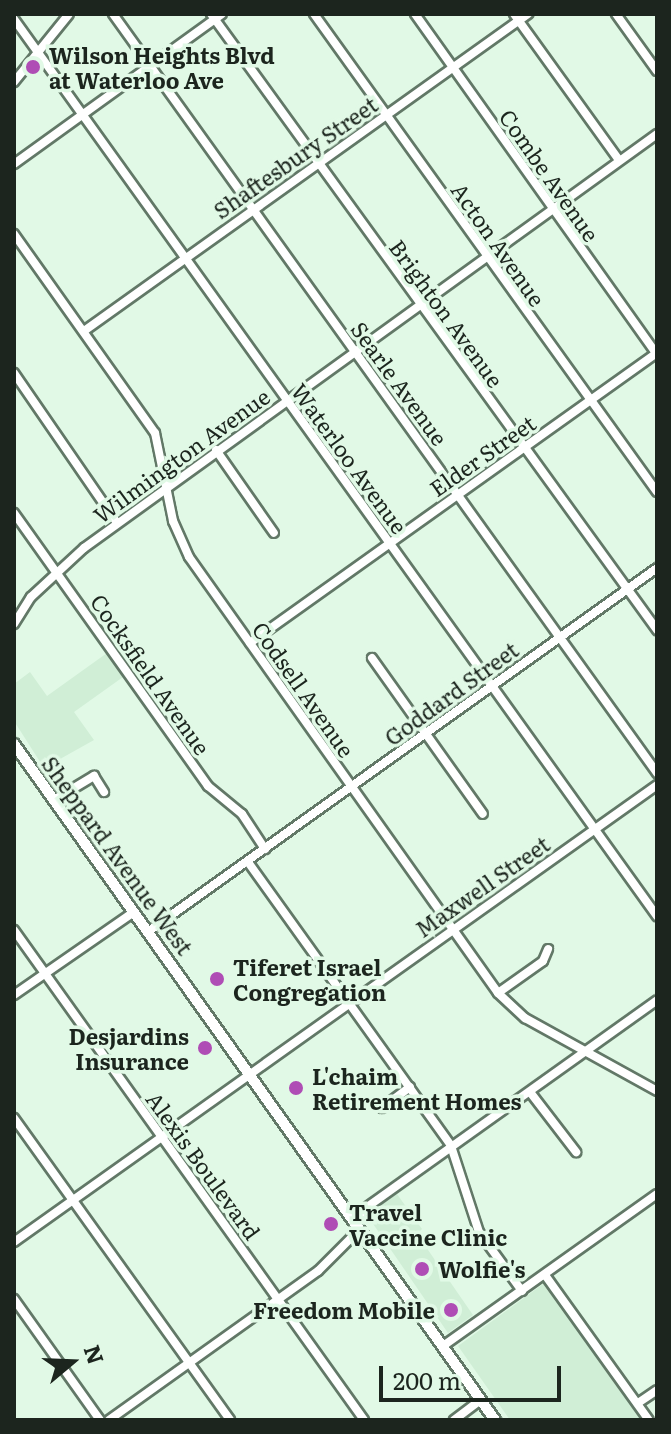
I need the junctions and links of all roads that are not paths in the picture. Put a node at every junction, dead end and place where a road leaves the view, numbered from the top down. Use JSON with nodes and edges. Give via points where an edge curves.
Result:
{"nodes":[{"id":1,"x":69,"y":14,"type":"edge"},
{"id":2,"x":113,"y":14,"type":"edge"},
{"id":3,"x":314,"y":14,"type":"edge"},
{"id":4,"x":415,"y":14,"type":"edge"},
{"id":5,"x":528,"y":14,"type":"edge"},
{"id":6,"x":616,"y":14,"type":"edge"},
{"id":7,"x":216,"y":16,"type":"edge"},
{"id":8,"x":516,"y":17,"type":"edge"},
{"id":9,"x":14,"y":19,"type":"edge"},
{"id":10,"x":38,"y":52,"type":"junction"},
{"id":11,"x":150,"y":66,"type":"junction"},
{"id":12,"x":453,"y":67,"type":"junction"},
{"id":13,"x":657,"y":71,"type":"edge"},
{"id":14,"x":14,"y":82,"type":"edge"},
{"id":15,"x":83,"y":115,"type":"junction"},
{"id":16,"x":385,"y":115,"type":"junction"},
{"id":17,"x":657,"y":134,"type":"edge"},
{"id":18,"x":619,"y":160,"type":"junction"},
{"id":19,"x":14,"y":164,"type":"edge"},
{"id":20,"x":318,"y":164,"type":"junction"},
{"id":21,"x":253,"y":209,"type":"junction"},
{"id":22,"x":552,"y":209,"type":"junction"},
{"id":23,"x":14,"y":234,"type":"edge"},
{"id":24,"x":486,"y":257,"type":"junction"},
{"id":25,"x":183,"y":259,"type":"junction"},
{"id":26,"x":419,"y":307,"type":"junction"},
{"id":27,"x":84,"y":331,"type":"junction"},
{"id":28,"x":355,"y":352,"type":"junction"},
{"id":29,"x":656,"y":354,"type":"edge"},
{"id":30,"x":14,"y":373,"type":"edge"},
{"id":31,"x":287,"y":401,"type":"junction"},
{"id":32,"x":588,"y":401,"type":"junction"},
{"id":33,"x":523,"y":448,"type":"junction"},
{"id":34,"x":216,"y":450,"type":"junction"},
{"id":35,"x":165,"y":488,"type":"junction"},
{"id":36,"x":657,"y":492,"type":"edge"},
{"id":37,"x":457,"y":494,"type":"junction"},
{"id":38,"x":14,"y":513,"type":"edge"},
{"id":39,"x":117,"y":523,"type":"junction"},
{"id":40,"x":274,"y":533,"type":"dead end"},
{"id":41,"x":389,"y":543,"type":"junction"},
{"id":42,"x":657,"y":568,"type":"edge"},
{"id":43,"x":56,"y":571,"type":"junction"},
{"id":44,"x":628,"y":589,"type":"junction"},
{"id":45,"x":14,"y":624,"type":"edge"},
{"id":46,"x":657,"y":630,"type":"edge"},
{"id":47,"x":560,"y":637,"type":"junction"},
{"id":48,"x":250,"y":643,"type":"junction"},
{"id":49,"x":372,"y":658,"type":"dead end"},
{"id":50,"x":494,"y":685,"type":"junction"},
{"id":51,"x":425,"y":734,"type":"junction"},
{"id":52,"x":14,"y":744,"type":"edge"},
{"id":53,"x":657,"y":773,"type":"edge"},
{"id":54,"x":657,"y":785,"type":"edge"},
{"id":55,"x":350,"y":787,"type":"junction"},
{"id":56,"x":104,"y":792,"type":"dead end"},
{"id":57,"x":54,"y":800,"type":"junction"},
{"id":58,"x":483,"y":814,"type":"dead end"},
{"id":59,"x":594,"y":829,"type":"junction"},
{"id":60,"x":265,"y":849,"type":"junction"},
{"id":61,"x":248,"y":862,"type":"junction"},
{"id":62,"x":134,"y":912,"type":"junction"},
{"id":63,"x":657,"y":916,"type":"edge"},
{"id":64,"x":452,"y":929,"type":"junction"},
{"id":65,"x":14,"y":930,"type":"edge"},
{"id":66,"x":149,"y":931,"type":"junction"},
{"id":67,"x":548,"y":949,"type":"dead end"},
{"id":68,"x":46,"y":973,"type":"junction"},
{"id":69,"x":498,"y":993,"type":"junction"},
{"id":70,"x":14,"y":995,"type":"edge"},
{"id":71,"x":657,"y":1000,"type":"edge"},
{"id":72,"x":350,"y":1004,"type":"junction"},
{"id":73,"x":587,"y":1054,"type":"junction"},
{"id":74,"x":250,"y":1073,"type":"junction"},
{"id":75,"x":410,"y":1087,"type":"junction"},
{"id":76,"x":657,"y":1091,"type":"edge"},
{"id":77,"x":530,"y":1092,"type":"junction"},
{"id":78,"x":382,"y":1108,"type":"dead end"},
{"id":79,"x":14,"y":1118,"type":"edge"},
{"id":80,"x":161,"y":1137,"type":"junction"},
{"id":81,"x":451,"y":1146,"type":"junction"},
{"id":82,"x":576,"y":1152,"type":"dead end"},
{"id":83,"x":657,"y":1194,"type":"edge"},
{"id":84,"x":72,"y":1201,"type":"junction"},
{"id":85,"x":357,"y":1224,"type":"junction"},
{"id":86,"x":14,"y":1242,"type":"edge"},
{"id":87,"x":545,"y":1275,"type":"junction"},
{"id":88,"x":522,"y":1291,"type":"junction"},
{"id":89,"x":14,"y":1299,"type":"edge"},
{"id":90,"x":279,"y":1299,"type":"junction"},
{"id":91,"x":443,"y":1346,"type":"junction"},
{"id":92,"x":189,"y":1363,"type":"junction"},
{"id":93,"x":657,"y":1390,"type":"edge"},
{"id":94,"x":481,"y":1400,"type":"junction"},
{"id":95,"x":638,"y":1403,"type":"junction"},
{"id":96,"x":100,"y":1420,"type":"edge"},
{"id":97,"x":109,"y":1420,"type":"edge"},
{"id":98,"x":230,"y":1420,"type":"edge"},
{"id":99,"x":364,"y":1420,"type":"edge"},
{"id":100,"x":454,"y":1420,"type":"edge"},
{"id":101,"x":495,"y":1420,"type":"edge"},
{"id":102,"x":649,"y":1420,"type":"edge"}],
"edges":[{"from":1,"to":10,"type":"street"},
{"from":2,"to":11,"type":"street","name":"Searle Avenue"},
{"from":3,"to":16,"type":"street","name":"Acton Avenue"},
{"from":4,"to":12,"type":"street","name":"Combe Avenue"},
{"from":5,"to":8,"type":"street","name":"Shaftesbury Street"},
{"from":6,"to":13,"type":"street"},
{"from":7,"to":11,"type":"street"},
{"from":7,"to":20,"type":"street","name":"Brighton Avenue"},
{"from":8,"to":12,"type":"street","name":"Shaftesbury Street"},
{"from":8,"to":18,"type":"street"},
{"from":9,"to":10,"type":"street","name":"Waterloo Avenue"},
{"from":10,"to":14,"type":"street"},
{"from":10,"to":15,"type":"street","name":"Waterloo Avenue"},
{"from":11,"to":15,"type":"street"},
{"from":11,"to":21,"type":"street","name":"Searle Avenue"},
{"from":12,"to":16,"type":"street","name":"Shaftesbury Street"},
{"from":12,"to":22,"type":"street","name":"Combe Avenue"},
{"from":15,"to":19,"type":"street"},
{"from":15,"to":25,"type":"street","name":"Waterloo Avenue"},
{"from":16,"to":20,"type":"street","name":"Shaftesbury Street"},
{"from":16,"to":24,"type":"street","name":"Acton Avenue"},
{"from":17,"to":18,"type":"street","name":"Wilmington Avenue"},
{"from":18,"to":22,"type":"street","name":"Wilmington Avenue"},
{"from":20,"to":21,"type":"street","name":"Shaftesbury Street"},
{"from":20,"to":26,"type":"street","name":"Brighton Avenue"},
{"from":21,"to":25,"type":"street","name":"Shaftesbury Street"},
{"from":21,"to":28,"type":"street","name":"Searle Avenue"},
{"from":22,"to":24,"type":"street","name":"Wilmington Avenue"},
{"from":22,"to":29,"type":"street","name":"Combe Avenue"},
{"from":23,"to":27,"type":"street","name":"Codsell Avenue"},
{"from":24,"to":26,"type":"street","name":"Wilmington Avenue"},
{"from":24,"to":32,"type":"street","name":"Acton Avenue"},
{"from":25,"to":27,"type":"street","name":"Shaftesbury Street"},
{"from":25,"to":31,"type":"street","name":"Waterloo Avenue"},
{"from":26,"to":28,"type":"street","name":"Wilmington Avenue"},
{"from":26,"to":33,"type":"street","name":"Brighton Avenue"},
{"from":27,"to":35,"type":"street","name":"Codsell Avenue","via":[[155,433]]},
{"from":28,"to":31,"type":"street","name":"Wilmington Avenue"},
{"from":28,"to":37,"type":"street","name":"Searle Avenue"},
{"from":29,"to":32,"type":"street","name":"Elder Street"},
{"from":30,"to":39,"type":"street"},
{"from":31,"to":34,"type":"street","name":"Wilmington Avenue"},
{"from":31,"to":41,"type":"street","name":"Waterloo Avenue"},
{"from":32,"to":33,"type":"street","name":"Elder Street"},
{"from":32,"to":36,"type":"street","name":"Acton Avenue"},
{"from":33,"to":37,"type":"street","name":"Elder Street"},
{"from":33,"to":44,"type":"street","name":"Brighton Avenue"},
{"from":34,"to":35,"type":"street","name":"Wilmington Avenue"},
{"from":34,"to":40,"type":"street"},
{"from":35,"to":39,"type":"street","name":"Wilmington Avenue"},
{"from":35,"to":48,"type":"street","name":"Codsell Avenue","via":[[189,557]]},
{"from":37,"to":41,"type":"street","name":"Elder Street"},
{"from":37,"to":47,"type":"street","name":"Searle Avenue"},
{"from":38,"to":43,"type":"street","name":"Cocksfield Avenue"},
{"from":39,"to":43,"type":"street","name":"Wilmington Avenue"},
{"from":41,"to":48,"type":"street","name":"Elder Street"},
{"from":41,"to":50,"type":"street","name":"Waterloo Avenue"},
{"from":42,"to":44,"type":"street","name":"Goddard Street"},
{"from":43,"to":45,"type":"street","name":"Wilmington Avenue"},
{"from":43,"to":60,"type":"street","name":"Cocksfield Avenue","via":[[208,786],[242,814]]},
{"from":44,"to":46,"type":"street","name":"Brighton Avenue"},
{"from":44,"to":47,"type":"street","name":"Goddard Street"},
{"from":47,"to":50,"type":"street","name":"Goddard Street"},
{"from":47,"to":53,"type":"street","name":"Searle Avenue"},
{"from":48,"to":55,"type":"street","name":"Codsell Avenue"},
{"from":49,"to":51,"type":"street"},
{"from":50,"to":51,"type":"street","name":"Goddard Street"},
{"from":50,"to":59,"type":"street","name":"Waterloo Avenue"},
{"from":51,"to":55,"type":"street","name":"Goddard Street"},
{"from":51,"to":58,"type":"street"},
{"from":52,"to":57,"type":"main road","name":"Sheppard Avenue West"},
{"from":54,"to":59,"type":"street","name":"Maxwell Street"},
{"from":55,"to":60,"type":"street","name":"Goddard Street"},
{"from":55,"to":64,"type":"street","name":"Codsell Avenue"},
{"from":56,"to":57,"type":"street","via":[[94,776]]},
{"from":57,"to":62,"type":"main road","name":"Sheppard Avenue West"},
{"from":59,"to":63,"type":"street","name":"Waterloo Avenue"},
{"from":59,"to":64,"type":"street","name":"Maxwell Street"},
{"from":60,"to":61,"type":"street","name":"Goddard Street"},
{"from":61,"to":66,"type":"street","name":"Goddard Street"},
{"from":61,"to":72,"type":"street"},
{"from":62,"to":66,"type":"main road","name":"Sheppard Avenue West"},
{"from":62,"to":68,"type":"street"},
{"from":64,"to":69,"type":"street","name":"Codsell Avenue"},
{"from":64,"to":72,"type":"street","name":"Maxwell Street"},
{"from":65,"to":68,"type":"street","name":"Alexis Boulevard"},
{"from":66,"to":74,"type":"main road","name":"Sheppard Avenue West"},
{"from":67,"to":69,"type":"street","via":[[543,961]]},
{"from":68,"to":70,"type":"street"},
{"from":68,"to":80,"type":"street","name":"Alexis Boulevard"},
{"from":69,"to":73,"type":"street","name":"Codsell Avenue","via":[[525,1018]]},
{"from":71,"to":73,"type":"street"},
{"from":72,"to":74,"type":"street","name":"Maxwell Street"},
{"from":72,"to":75,"type":"street"},
{"from":73,"to":76,"type":"street","name":"Codsell Avenue"},
{"from":73,"to":77,"type":"street"},
{"from":74,"to":80,"type":"street","name":"Maxwell Street"},
{"from":74,"to":85,"type":"main road","name":"Sheppard Avenue West"},
{"from":75,"to":78,"type":"street"},
{"from":75,"to":81,"type":"street"},
{"from":77,"to":81,"type":"street"},
{"from":77,"to":82,"type":"street"},
{"from":79,"to":84,"type":"street"},
{"from":80,"to":84,"type":"street","name":"Maxwell Street"},
{"from":80,"to":90,"type":"street","name":"Alexis Boulevard"},
{"from":81,"to":85,"type":"street","via":[[363,1210]]},
{"from":81,"to":88,"type":"street","via":[[479,1232]]},
{"from":83,"to":87,"type":"street"},
{"from":84,"to":86,"type":"street","name":"Maxwell Street"},
{"from":84,"to":92,"type":"street"},
{"from":85,"to":90,"type":"street","via":[[340,1251]]},
{"from":85,"to":91,"type":"main road","name":"Sheppard Avenue West"},
{"from":87,"to":88,"type":"street"},
{"from":87,"to":95,"type":"street"},
{"from":88,"to":91,"type":"street"},
{"from":89,"to":96,"type":"street"},
{"from":90,"to":92,"type":"street"},
{"from":90,"to":99,"type":"street","name":"Alexis Boulevard"},
{"from":91,"to":94,"type":"main road","name":"Sheppard Avenue West"},
{"from":92,"to":97,"type":"street"},
{"from":92,"to":98,"type":"street"},
{"from":93,"to":95,"type":"street"},
{"from":94,"to":100,"type":"street"},
{"from":94,"to":101,"type":"main road","name":"Sheppard Avenue West"},
{"from":95,"to":102,"type":"street"}]}
